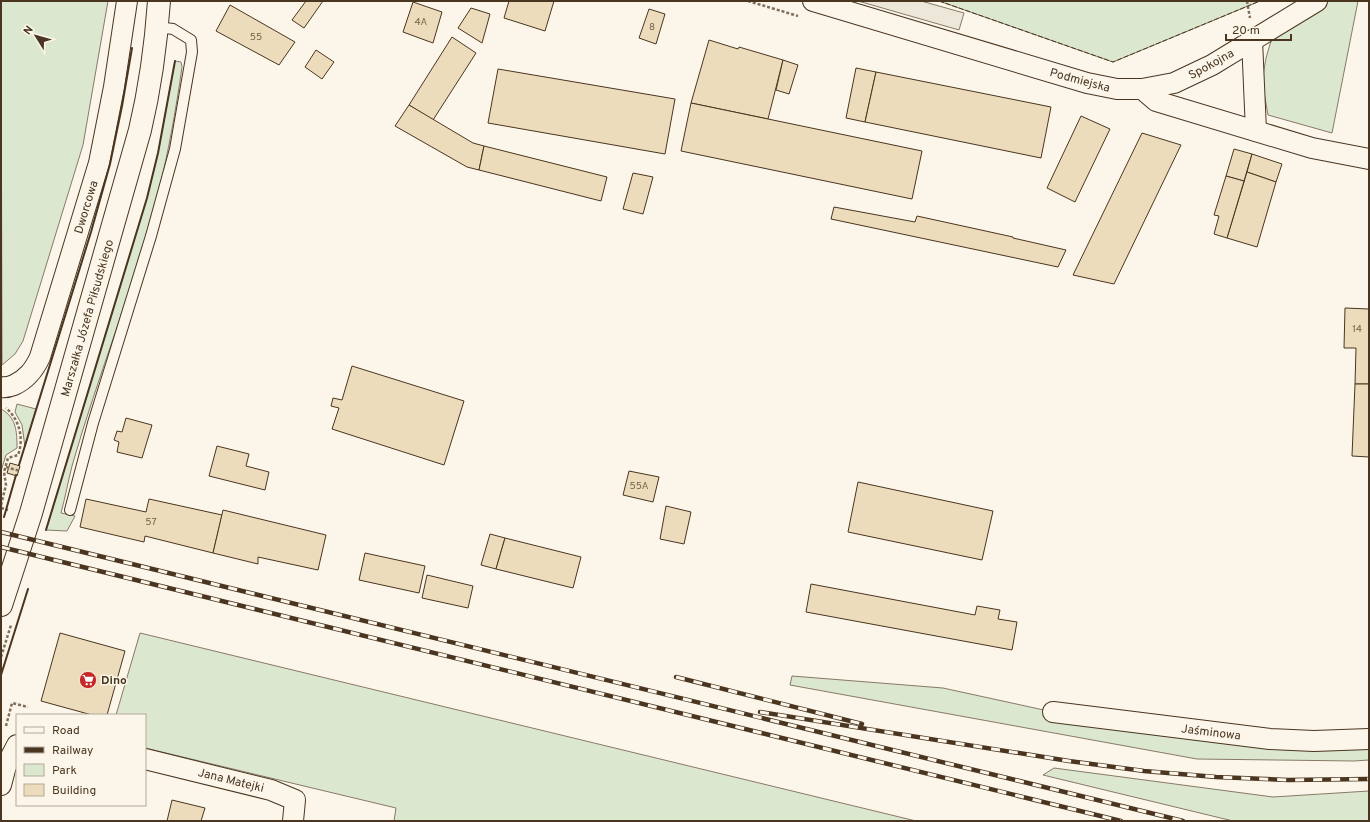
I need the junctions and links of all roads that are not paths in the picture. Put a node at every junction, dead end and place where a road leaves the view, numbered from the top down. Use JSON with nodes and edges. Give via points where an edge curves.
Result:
{"nodes":[{"id":1,"x":127,"y":1,"type":"edge"},
{"id":2,"x":159,"y":1,"type":"edge"},
{"id":3,"x":813,"y":1,"type":"edge"},
{"id":4,"x":1317,"y":1,"type":"edge"},
{"id":5,"x":157,"y":27,"type":"junction"},
{"id":6,"x":1252,"y":40,"type":"junction"},
{"id":7,"x":1142,"y":89,"type":"junction"},
{"id":8,"x":1256,"y":131,"type":"junction"},
{"id":9,"x":1369,"y":159,"type":"edge"},
{"id":10,"x":3,"y":397,"type":"edge"},
{"id":11,"x":70,"y":510,"type":"dead end"},
{"id":12,"x":1,"y":605,"type":"edge"},
{"id":13,"x":1053,"y":712,"type":"dead end"},
{"id":14,"x":1369,"y":739,"type":"edge"},
{"id":15,"x":16,"y":747,"type":"edge"},
{"id":16,"x":146,"y":759,"type":"edge"},
{"id":17,"x":1,"y":785,"type":"edge"},
{"id":18,"x":293,"y":821,"type":"edge"}],
"edges":[{"from":1,"to":10,"type":"street","name":"Dworcowa","via":[[99,163],[40,357],[29,375],[22,381],[4,388]]},
{"from":2,"to":5,"type":"street","name":"Marszałka Józefa Piłsudskiego"},
{"from":3,"to":7,"type":"street","name":"Podmiejska","via":[[1088,83],[1117,89]]},
{"from":4,"to":6,"type":"street","name":"Spokojna"},
{"from":5,"to":11,"type":"lane","via":[[173,29],[191,40],[190,67],[171,164],[93,423]]},
{"from":5,"to":12,"type":"street","name":"Marszałka Józefa Piłsudskiego","via":[[147,100],[140,130],[31,513]]},
{"from":6,"to":7,"type":"street","name":"Spokojna","via":[[1212,65],[1174,83]]},
{"from":6,"to":8,"type":"street"},
{"from":7,"to":8,"type":"street","via":[[1156,101]]},
{"from":8,"to":9,"type":"street","via":[[1312,148]]},
{"from":13,"to":14,"type":"street","name":"Jaśminowa","via":[[1270,739],[1314,742]]},
{"from":15,"to":17,"type":"street","via":[[6,766]]},
{"from":16,"to":18,"type":"street","name":"Jana Matejki","via":[[271,790],[295,800]]}]}
